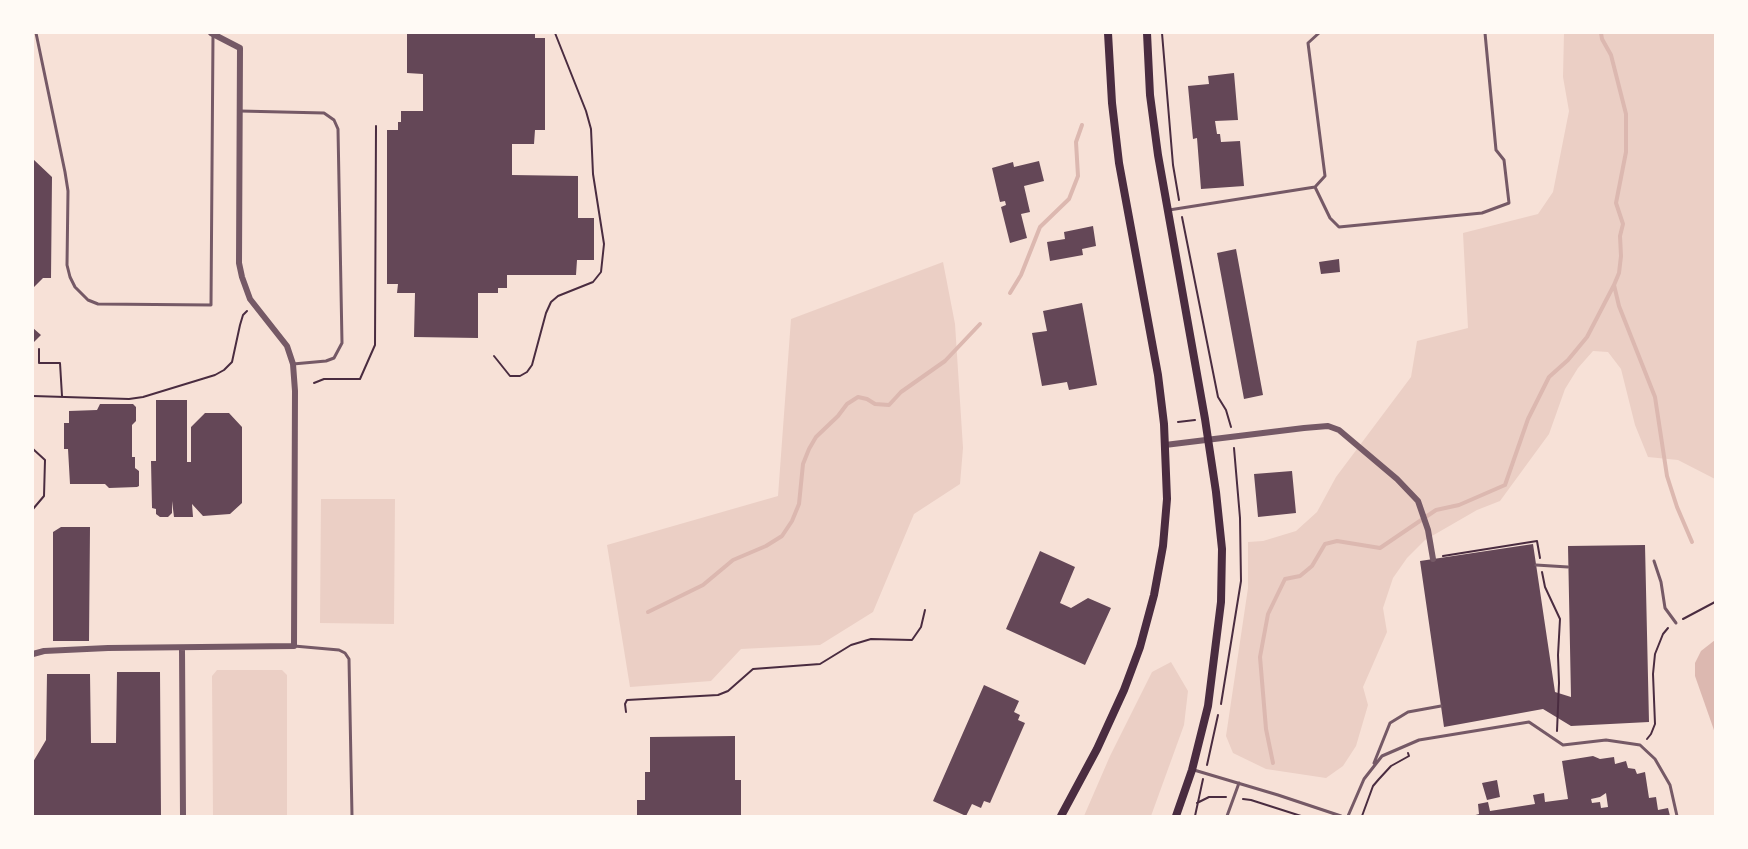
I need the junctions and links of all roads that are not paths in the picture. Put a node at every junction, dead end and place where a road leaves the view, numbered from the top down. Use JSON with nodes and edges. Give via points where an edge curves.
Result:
{"nodes":[{"id":1,"x":36,"y":33,"type":"edge"},
{"id":2,"x":1108,"y":33,"type":"edge"},
{"id":3,"x":1147,"y":33,"type":"edge"},
{"id":4,"x":1319,"y":33,"type":"edge"},
{"id":5,"x":1485,"y":33,"type":"edge"},
{"id":6,"x":212,"y":34,"type":"edge"},
{"id":7,"x":239,"y":111,"type":"junction"},
{"id":8,"x":1316,"y":187,"type":"junction"},
{"id":9,"x":1168,"y":211,"type":"junction"},
{"id":10,"x":293,"y":364,"type":"junction"},
{"id":11,"x":1208,"y":441,"type":"junction"},
{"id":12,"x":1165,"y":445,"type":"junction"},
{"id":13,"x":1433,"y":557,"type":"road end"},
{"id":14,"x":1654,"y":561,"type":"dead end"},
{"id":15,"x":1536,"y":565,"type":"dead end"},
{"id":16,"x":1569,"y":567,"type":"dead end"},
{"id":17,"x":1676,"y":623,"type":"road end"},
{"id":18,"x":294,"y":646,"type":"junction"},
{"id":19,"x":182,"y":648,"type":"junction"},
{"id":20,"x":33,"y":654,"type":"edge"},
{"id":21,"x":1441,"y":706,"type":"dead end"},
{"id":22,"x":1372,"y":767,"type":"junction"},
{"id":23,"x":1192,"y":770,"type":"junction"},
{"id":24,"x":1239,"y":783,"type":"junction"},
{"id":25,"x":183,"y":816,"type":"edge"},
{"id":26,"x":352,"y":816,"type":"edge"},
{"id":27,"x":1061,"y":816,"type":"edge"},
{"id":28,"x":1176,"y":816,"type":"edge"},
{"id":29,"x":1227,"y":816,"type":"edge"},
{"id":30,"x":1341,"y":816,"type":"edge"},
{"id":31,"x":1348,"y":816,"type":"edge"},
{"id":32,"x":1677,"y":816,"type":"edge"}],
"edges":[{"from":1,"to":6,"type":"lane","via":[[68,191],[68,265],[75,287],[98,304],[211,305]]},
{"from":2,"to":12,"type":"main road","via":[[1119,163],[1158,375]]},
{"from":3,"to":9,"type":"main road","via":[[1150,95]]},
{"from":4,"to":8,"type":"lane","via":[[1308,44],[1325,176]]},
{"from":5,"to":8,"type":"lane","via":[[1496,150],[1504,160],[1509,203],[1482,213],[1339,227],[1330,218]]},
{"from":6,"to":7,"type":"street","via":[[240,48]]},
{"from":7,"to":10,"type":"street","via":[[239,263],[250,298],[287,346]]},
{"from":7,"to":10,"type":"lane","via":[[324,113],[338,129],[342,343],[334,358]]},
{"from":8,"to":9,"type":"lane"},
{"from":9,"to":11,"type":"main road"},
{"from":10,"to":18,"type":"street"},
{"from":11,"to":12,"type":"street"},
{"from":11,"to":13,"type":"street","via":[[1328,426],[1339,430],[1418,501]]},
{"from":11,"to":23,"type":"main road","via":[[1222,549],[1221,602],[1208,706]]},
{"from":12,"to":27,"type":"main road","via":[[1167,499],[1163,546],[1140,647],[1097,748]]},
{"from":14,"to":17,"type":"lane","via":[[1665,608]]},
{"from":15,"to":16,"type":"lane"},
{"from":18,"to":19,"type":"street"},
{"from":18,"to":26,"type":"lane","via":[[339,650],[349,659]]},
{"from":19,"to":20,"type":"street"},
{"from":19,"to":25,"type":"street"},
{"from":21,"to":22,"type":"lane","via":[[1408,712],[1390,723]]},
{"from":22,"to":31,"type":"lane"},
{"from":22,"to":32,"type":"lane","via":[[1382,756],[1419,740],[1529,722],[1563,745],[1606,740],[1640,745],[1655,759],[1670,785]]},
{"from":23,"to":24,"type":"lane"},
{"from":23,"to":28,"type":"main road"},
{"from":24,"to":29,"type":"lane"},
{"from":24,"to":30,"type":"lane"}]}
